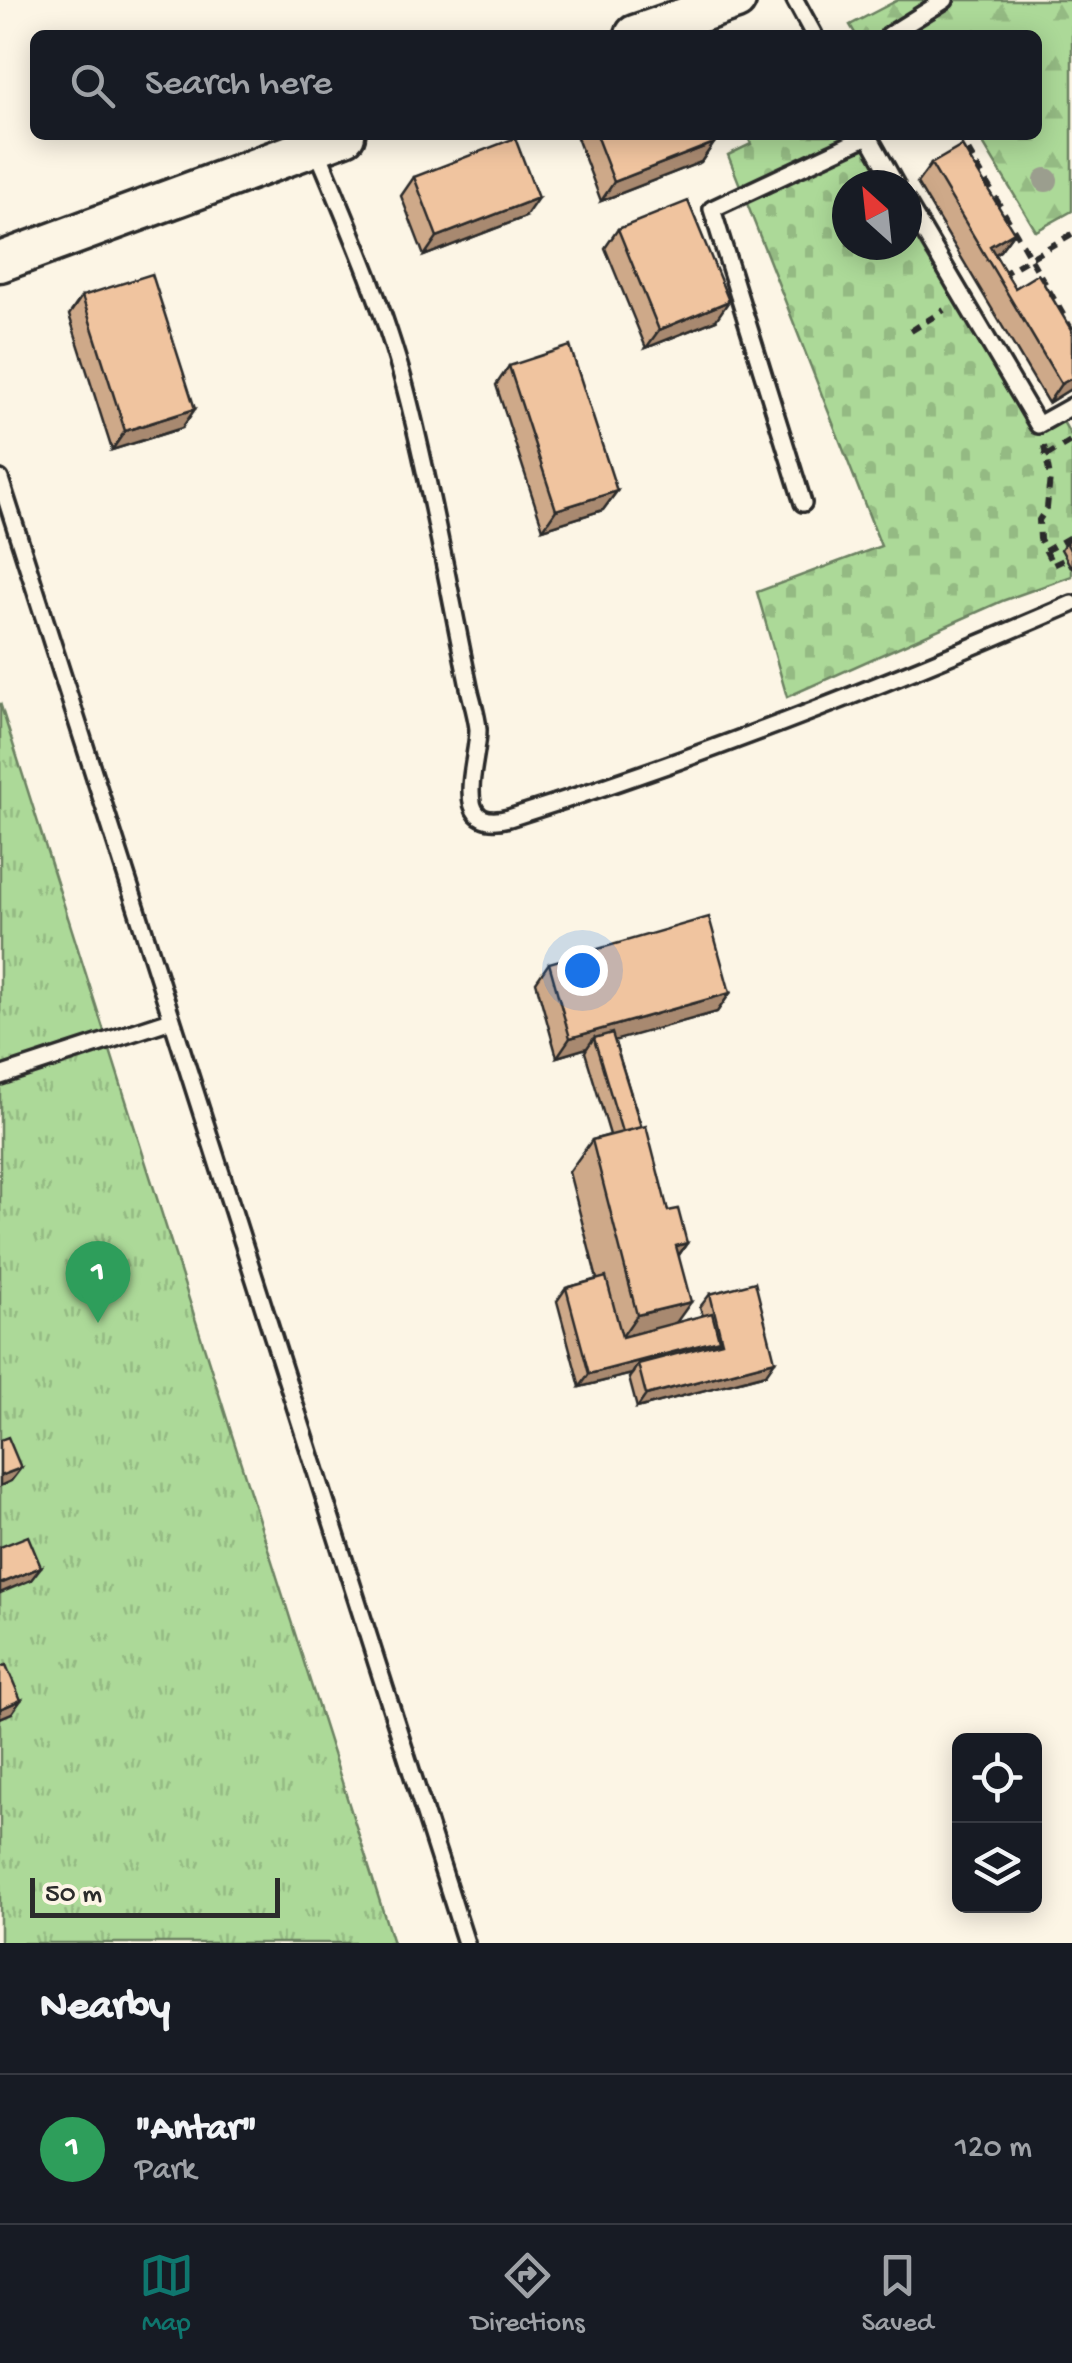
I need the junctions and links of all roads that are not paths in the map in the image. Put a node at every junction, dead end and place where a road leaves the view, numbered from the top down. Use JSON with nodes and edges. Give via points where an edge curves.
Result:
{"nodes":[{"id":1,"x":736,"y":0,"type":"edge"},
{"id":2,"x":795,"y":0,"type":"edge"},
{"id":3,"x":946,"y":0,"type":"edge"},
{"id":4,"x":649,"y":30,"type":"edge"},
{"id":5,"x":811,"y":30,"type":"edge"},
{"id":6,"x":897,"y":30,"type":"edge"},
{"id":7,"x":330,"y":140,"type":"edge"},
{"id":8,"x":857,"y":140,"type":"edge"},
{"id":9,"x":871,"y":140,"type":"edge"},
{"id":10,"x":888,"y":170,"type":"edge"},
{"id":11,"x":922,"y":228,"type":"edge"},
{"id":12,"x":0,"y":262,"type":"edge"},
{"id":13,"x":1072,"y":406,"type":"edge"},
{"id":14,"x":0,"y":479,"type":"edge"},
{"id":15,"x":803,"y":503,"type":"dead end"},
{"id":16,"x":1072,"y":604,"type":"edge"},
{"id":17,"x":172,"y":1020,"type":"junction"},
{"id":18,"x":0,"y":1076,"type":"edge"},
{"id":19,"x":466,"y":1943,"type":"edge"}],
"edges":[{"from":1,"to":4,"type":"street"},
{"from":2,"to":5,"type":"lane"},
{"from":3,"to":6,"type":"lane"},
{"from":7,"to":12,"type":"street"},
{"from":7,"to":16,"type":"lane","via":[[408,400],[478,728],[470,796],[482,818],[494,822],[648,774]]},
{"from":8,"to":15,"type":"lane","via":[[712,209]]},
{"from":9,"to":10,"type":"lane"},
{"from":11,"to":13,"type":"lane","via":[[1038,425]]},
{"from":14,"to":17,"type":"lane"},
{"from":17,"to":18,"type":"lane"},
{"from":17,"to":19,"type":"lane"}]}
